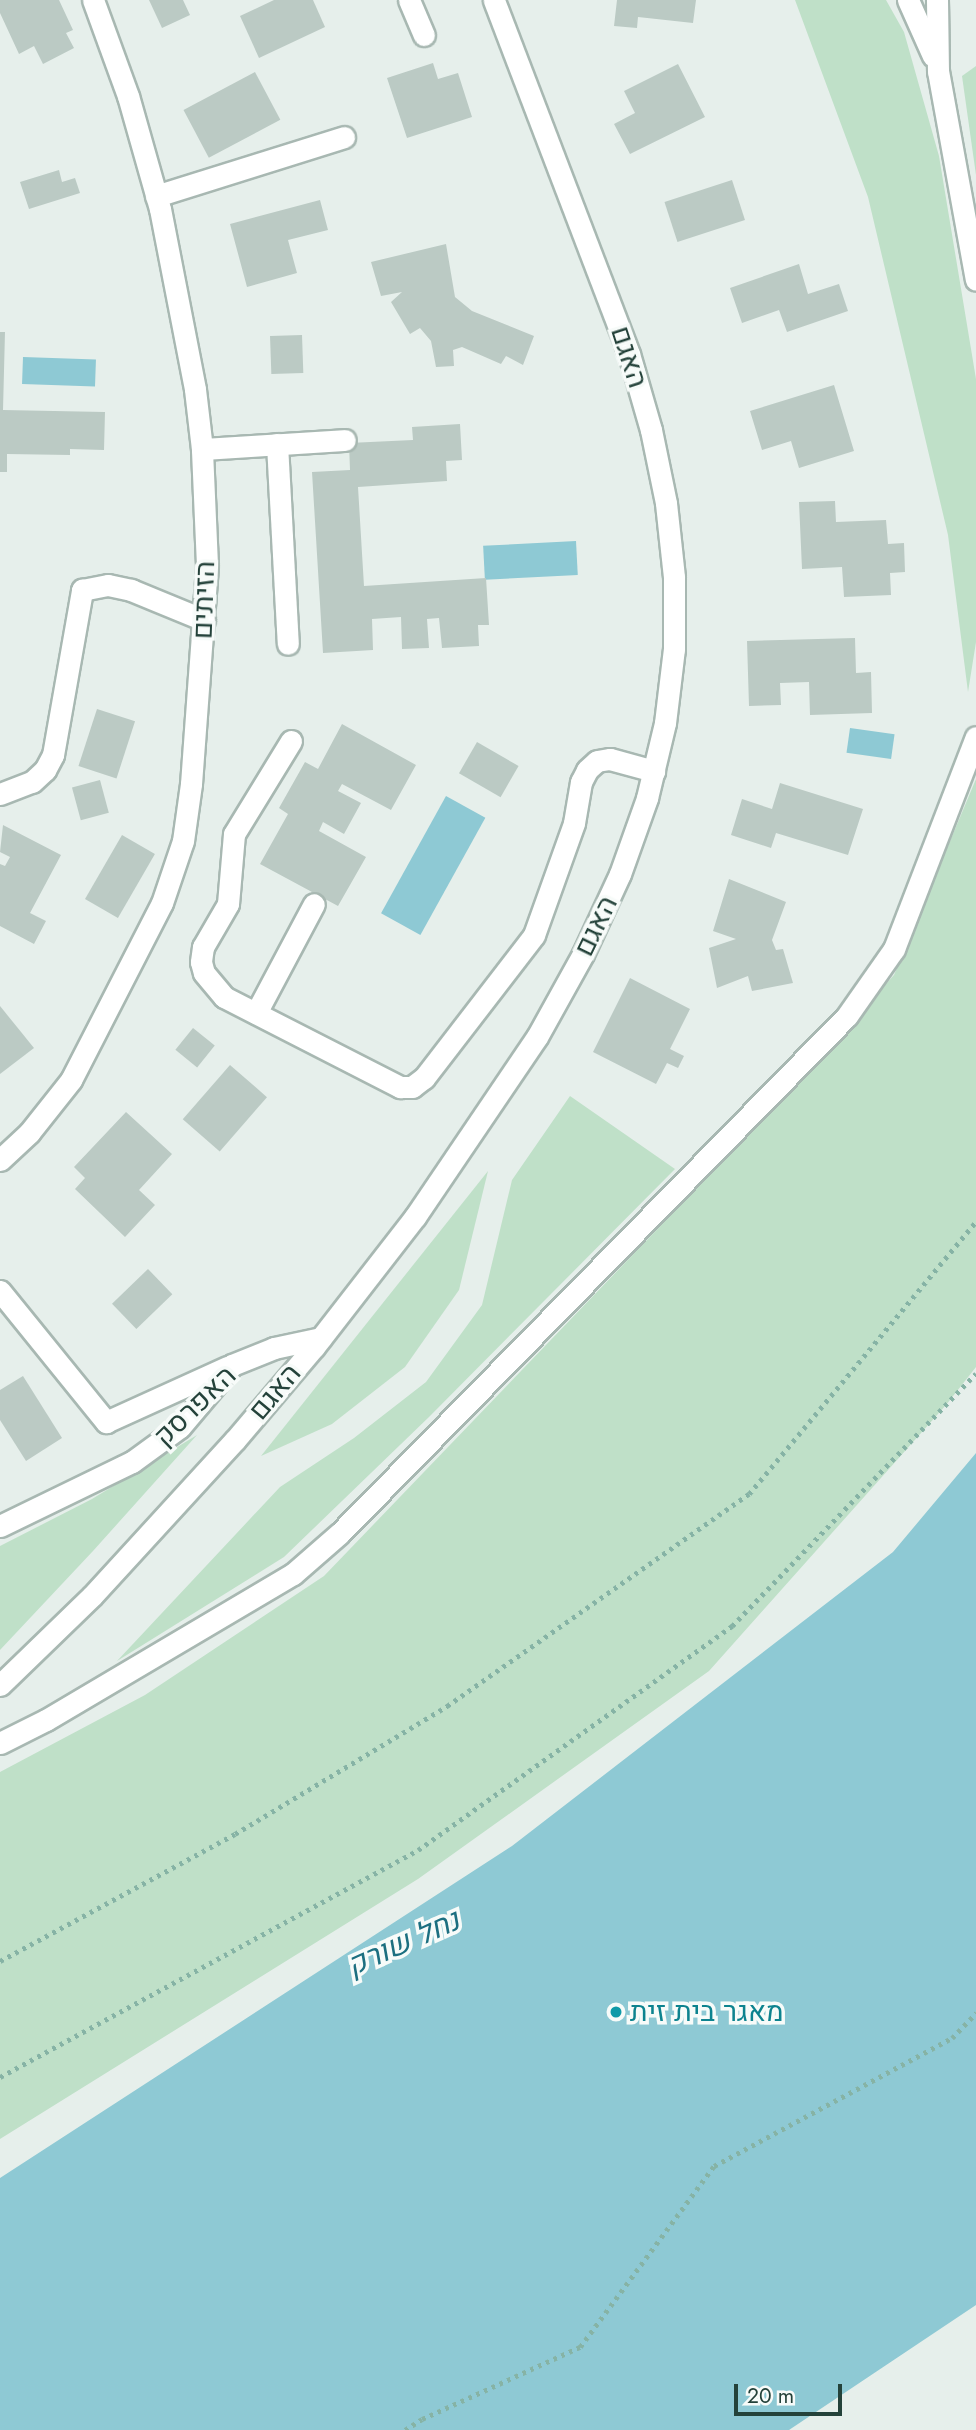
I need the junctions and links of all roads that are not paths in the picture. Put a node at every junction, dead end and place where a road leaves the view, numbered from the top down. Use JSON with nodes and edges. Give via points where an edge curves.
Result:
{"nodes":[{"id":1,"x":93,"y":0,"type":"edge"},
{"id":2,"x":409,"y":0,"type":"edge"},
{"id":3,"x":494,"y":0,"type":"edge"},
{"id":4,"x":908,"y":0,"type":"edge"},
{"id":5,"x":937,"y":0,"type":"edge"},
{"id":6,"x":424,"y":36,"type":"dead end"},
{"id":7,"x":938,"y":71,"type":"junction"},
{"id":8,"x":344,"y":137,"type":"dead end"},
{"id":9,"x":156,"y":196,"type":"junction"},
{"id":10,"x":976,"y":281,"type":"edge"},
{"id":11,"x":345,"y":440,"type":"dead end"},
{"id":12,"x":276,"y":444,"type":"junction"},
{"id":13,"x":202,"y":449,"type":"junction"},
{"id":14,"x":204,"y":620,"type":"junction"},
{"id":15,"x":288,"y":644,"type":"dead end"},
{"id":16,"x":976,"y":737,"type":"edge"},
{"id":17,"x":291,"y":741,"type":"dead end"},
{"id":18,"x":654,"y":771,"type":"junction"},
{"id":19,"x":0,"y":794,"type":"edge"},
{"id":20,"x":314,"y":904,"type":"dead end"},
{"id":21,"x":256,"y":1013,"type":"junction"},
{"id":22,"x":0,"y":1160,"type":"edge"},
{"id":23,"x":0,"y":1291,"type":"edge"},
{"id":24,"x":321,"y":1338,"type":"junction"},
{"id":25,"x":232,"y":1365,"type":"junction"},
{"id":26,"x":0,"y":1526,"type":"edge"},
{"id":27,"x":0,"y":1685,"type":"edge"},
{"id":28,"x":0,"y":1743,"type":"edge"}],
"edges":[{"from":1,"to":9,"type":"street","name":"הזיתים","via":[[128,96]]},
{"from":2,"to":6,"type":"street"},
{"from":3,"to":18,"type":"street","name":"האגם","via":[[601,276],[651,430],[666,503],[674,577],[674,649]]},
{"from":4,"to":7,"type":"street"},
{"from":5,"to":7,"type":"street"},
{"from":7,"to":10,"type":"street"},
{"from":8,"to":9,"type":"street"},
{"from":9,"to":13,"type":"street","name":"הזיתים","via":[[186,329]]},
{"from":11,"to":12,"type":"street"},
{"from":12,"to":13,"type":"street"},
{"from":12,"to":15,"type":"street"},
{"from":13,"to":14,"type":"street","name":"הזיתים","via":[[207,565]]},
{"from":14,"to":19,"type":"street","via":[[131,590],[108,585],[82,590],[53,755],[32,782]]},
{"from":14,"to":22,"type":"street","name":"הזיתים","via":[[190,799],[167,891],[71,1080],[29,1133]]},
{"from":16,"to":28,"type":"street","via":[[894,949],[847,1016],[340,1533],[293,1574]]},
{"from":17,"to":21,"type":"street","via":[[234,834],[228,904],[203,947],[201,962],[204,974],[225,997]]},
{"from":18,"to":21,"type":"street","via":[[610,759],[597,761],[587,770],[574,823],[534,935],[424,1078],[412,1087],[389,1083]]},
{"from":18,"to":24,"type":"street","name":"האגם","via":[[621,874],[537,1037],[445,1175]]},
{"from":20,"to":21,"type":"street"},
{"from":23,"to":25,"type":"street","via":[[106,1422]]},
{"from":24,"to":25,"type":"street","name":"האפרסק","via":[[274,1348]]},
{"from":24,"to":27,"type":"street","name":"האגם","via":[[138,1547]]},
{"from":25,"to":26,"type":"street","name":"האפרסק","via":[[180,1427],[132,1462]]}]}
